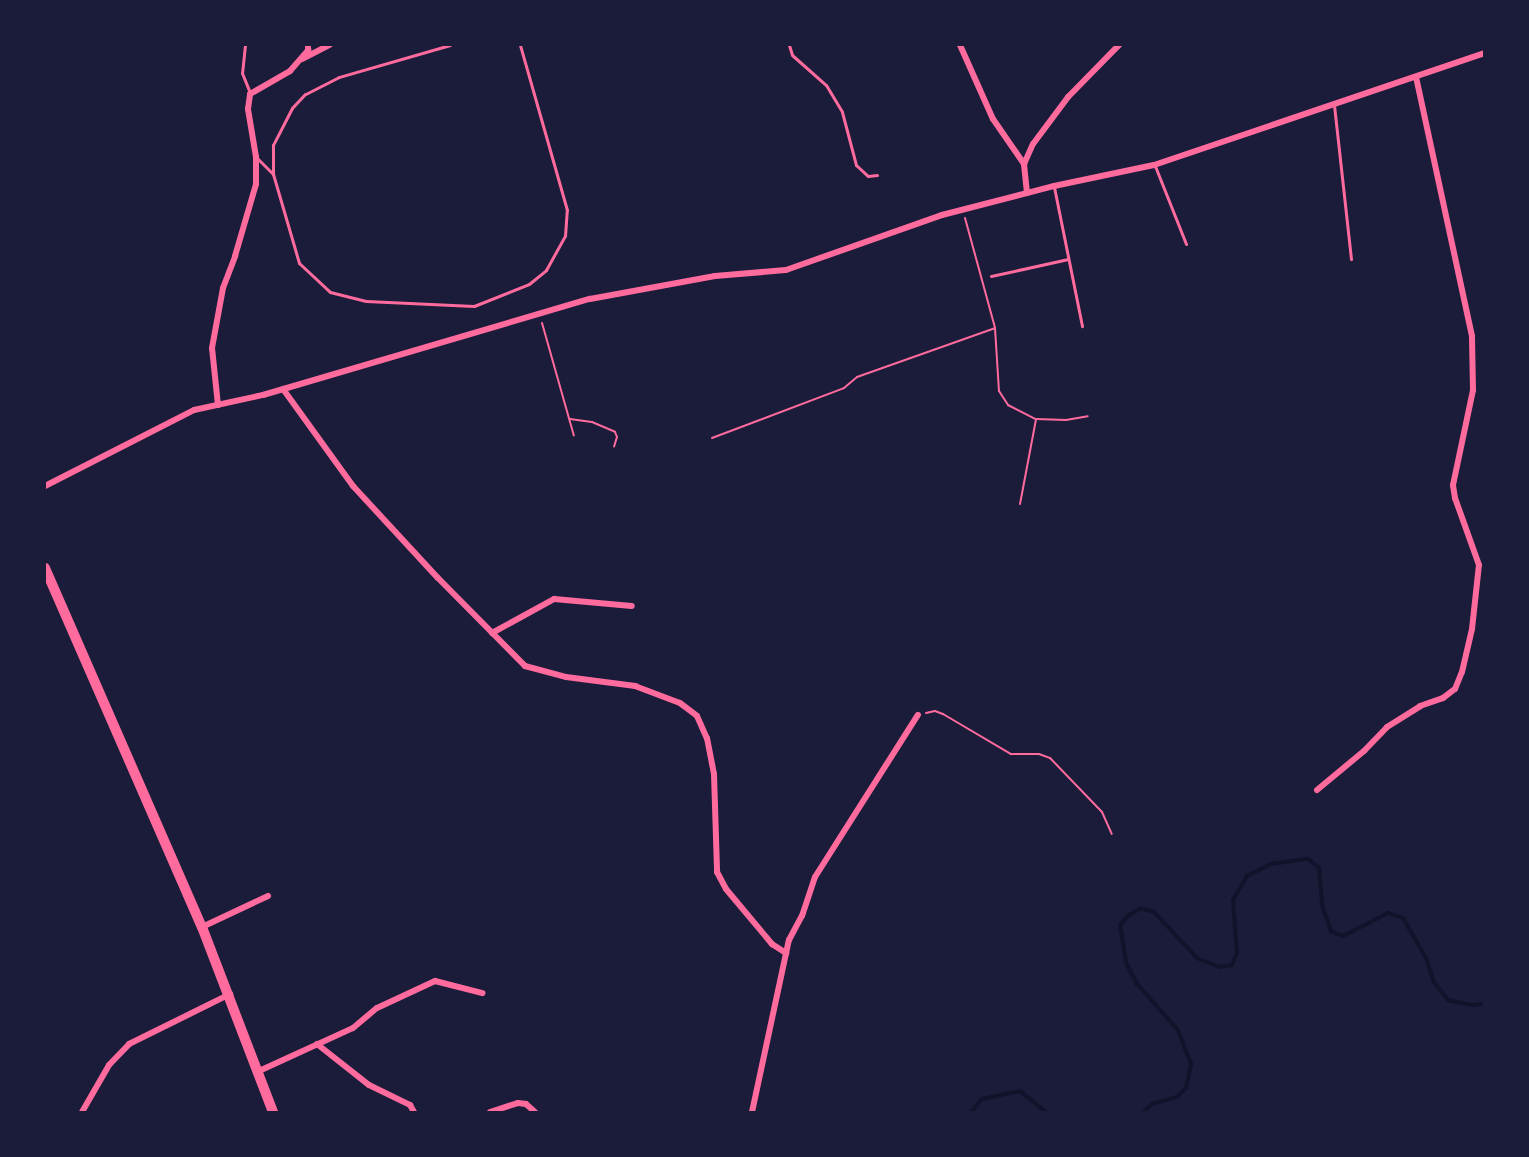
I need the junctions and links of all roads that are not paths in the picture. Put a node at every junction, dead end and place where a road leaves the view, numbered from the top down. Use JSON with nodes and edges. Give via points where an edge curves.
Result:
{"nodes":[{"id":1,"x":245,"y":45,"type":"edge"},
{"id":2,"x":308,"y":45,"type":"edge"},
{"id":3,"x":330,"y":45,"type":"edge"},
{"id":4,"x":450,"y":45,"type":"edge"},
{"id":5,"x":520,"y":45,"type":"edge"},
{"id":6,"x":789,"y":45,"type":"edge"},
{"id":7,"x":960,"y":45,"type":"edge"},
{"id":8,"x":1119,"y":45,"type":"edge"},
{"id":9,"x":1484,"y":53,"type":"edge"},
{"id":10,"x":299,"y":60,"type":"junction"},
{"id":11,"x":1416,"y":77,"type":"junction"},
{"id":12,"x":250,"y":94,"type":"junction"},
{"id":13,"x":1334,"y":103,"type":"junction"},
{"id":14,"x":256,"y":158,"type":"junction"},
{"id":15,"x":1023,"y":164,"type":"junction"},
{"id":16,"x":1154,"y":165,"type":"junction"},
{"id":17,"x":273,"y":174,"type":"junction"},
{"id":18,"x":877,"y":175,"type":"dead end"},
{"id":19,"x":1054,"y":186,"type":"junction"},
{"id":20,"x":1027,"y":193,"type":"junction"},
{"id":21,"x":1186,"y":244,"type":"dead end"},
{"id":22,"x":1068,"y":259,"type":"junction"},
{"id":23,"x":1351,"y":259,"type":"dead end"},
{"id":24,"x":991,"y":276,"type":"dead end"},
{"id":25,"x":1082,"y":326,"type":"dead end"},
{"id":26,"x":283,"y":389,"type":"junction"},
{"id":27,"x":218,"y":405,"type":"junction"},
{"id":28,"x":45,"y":486,"type":"edge"},
{"id":29,"x":45,"y":568,"type":"edge"},
{"id":30,"x":632,"y":606,"type":"dead end"},
{"id":31,"x":492,"y":633,"type":"junction"},
{"id":32,"x":918,"y":715,"type":"road end"},
{"id":33,"x":1317,"y":790,"type":"dead end"},
{"id":34,"x":268,"y":896,"type":"dead end"},
{"id":35,"x":202,"y":927,"type":"junction"},
{"id":36,"x":786,"y":953,"type":"junction"},
{"id":37,"x":482,"y":993,"type":"dead end"},
{"id":38,"x":230,"y":994,"type":"junction"},
{"id":39,"x":317,"y":1044,"type":"junction"},
{"id":40,"x":259,"y":1071,"type":"junction"},
{"id":41,"x":82,"y":1112,"type":"edge"},
{"id":42,"x":273,"y":1112,"type":"edge"},
{"id":43,"x":414,"y":1112,"type":"edge"},
{"id":44,"x":490,"y":1112,"type":"edge"},
{"id":45,"x":535,"y":1112,"type":"edge"},
{"id":46,"x":752,"y":1112,"type":"edge"}],
"edges":[{"from":1,"to":12,"type":"lane","via":[[242,73]]},
{"from":2,"to":10,"type":"street"},
{"from":3,"to":10,"type":"street"},
{"from":4,"to":17,"type":"lane","via":[[339,77],[305,94],[292,108],[273,145]]},
{"from":5,"to":17,"type":"lane","via":[[567,210],[565,236],[546,270],[530,284],[474,306],[366,301],[330,292],[299,263]]},
{"from":6,"to":18,"type":"lane","via":[[792,55],[826,85],[842,112],[856,165],[868,176]]},
{"from":7,"to":15,"type":"street","via":[[993,119]]},
{"from":8,"to":15,"type":"street","via":[[1068,97]]},
{"from":9,"to":11,"type":"street"},
{"from":10,"to":12,"type":"street","via":[[290,71]]},
{"from":11,"to":13,"type":"street"},
{"from":11,"to":33,"type":"street","via":[[1473,336],[1473,390],[1454,485],[1479,565],[1472,629],[1455,689],[1387,727]]},
{"from":12,"to":14,"type":"street","via":[[248,109]]},
{"from":13,"to":16,"type":"street"},
{"from":13,"to":23,"type":"lane"},
{"from":14,"to":17,"type":"lane"},
{"from":14,"to":27,"type":"street","via":[[256,184],[223,288],[212,348]]},
{"from":15,"to":20,"type":"street"},
{"from":16,"to":19,"type":"street"},
{"from":16,"to":21,"type":"lane"},
{"from":19,"to":20,"type":"street"},
{"from":19,"to":22,"type":"lane"},
{"from":20,"to":26,"type":"street","via":[[963,210],[786,270],[681,282],[590,299]]},
{"from":22,"to":24,"type":"lane"},
{"from":22,"to":25,"type":"lane"},
{"from":26,"to":27,"type":"street"},
{"from":26,"to":31,"type":"street","via":[[353,486]]},
{"from":27,"to":28,"type":"street","via":[[194,410]]},
{"from":29,"to":35,"type":"main road"},
{"from":30,"to":31,"type":"street","via":[[554,599]]},
{"from":31,"to":36,"type":"street","via":[[525,666],[566,677],[635,686],[680,703],[697,716],[708,738],[714,774],[717,872],[726,890],[772,944]]},
{"from":32,"to":36,"type":"street","via":[[815,877]]},
{"from":34,"to":35,"type":"street"},
{"from":35,"to":38,"type":"main road"},
{"from":36,"to":46,"type":"street"},
{"from":37,"to":39,"type":"street","via":[[435,981],[377,1008],[353,1028]]},
{"from":38,"to":40,"type":"main road"},
{"from":38,"to":41,"type":"street","via":[[129,1044],[109,1065]]},
{"from":39,"to":40,"type":"street"},
{"from":39,"to":43,"type":"street","via":[[369,1084],[410,1105]]},
{"from":40,"to":42,"type":"main road"},
{"from":44,"to":45,"type":"street","via":[[518,1103]]}]}
